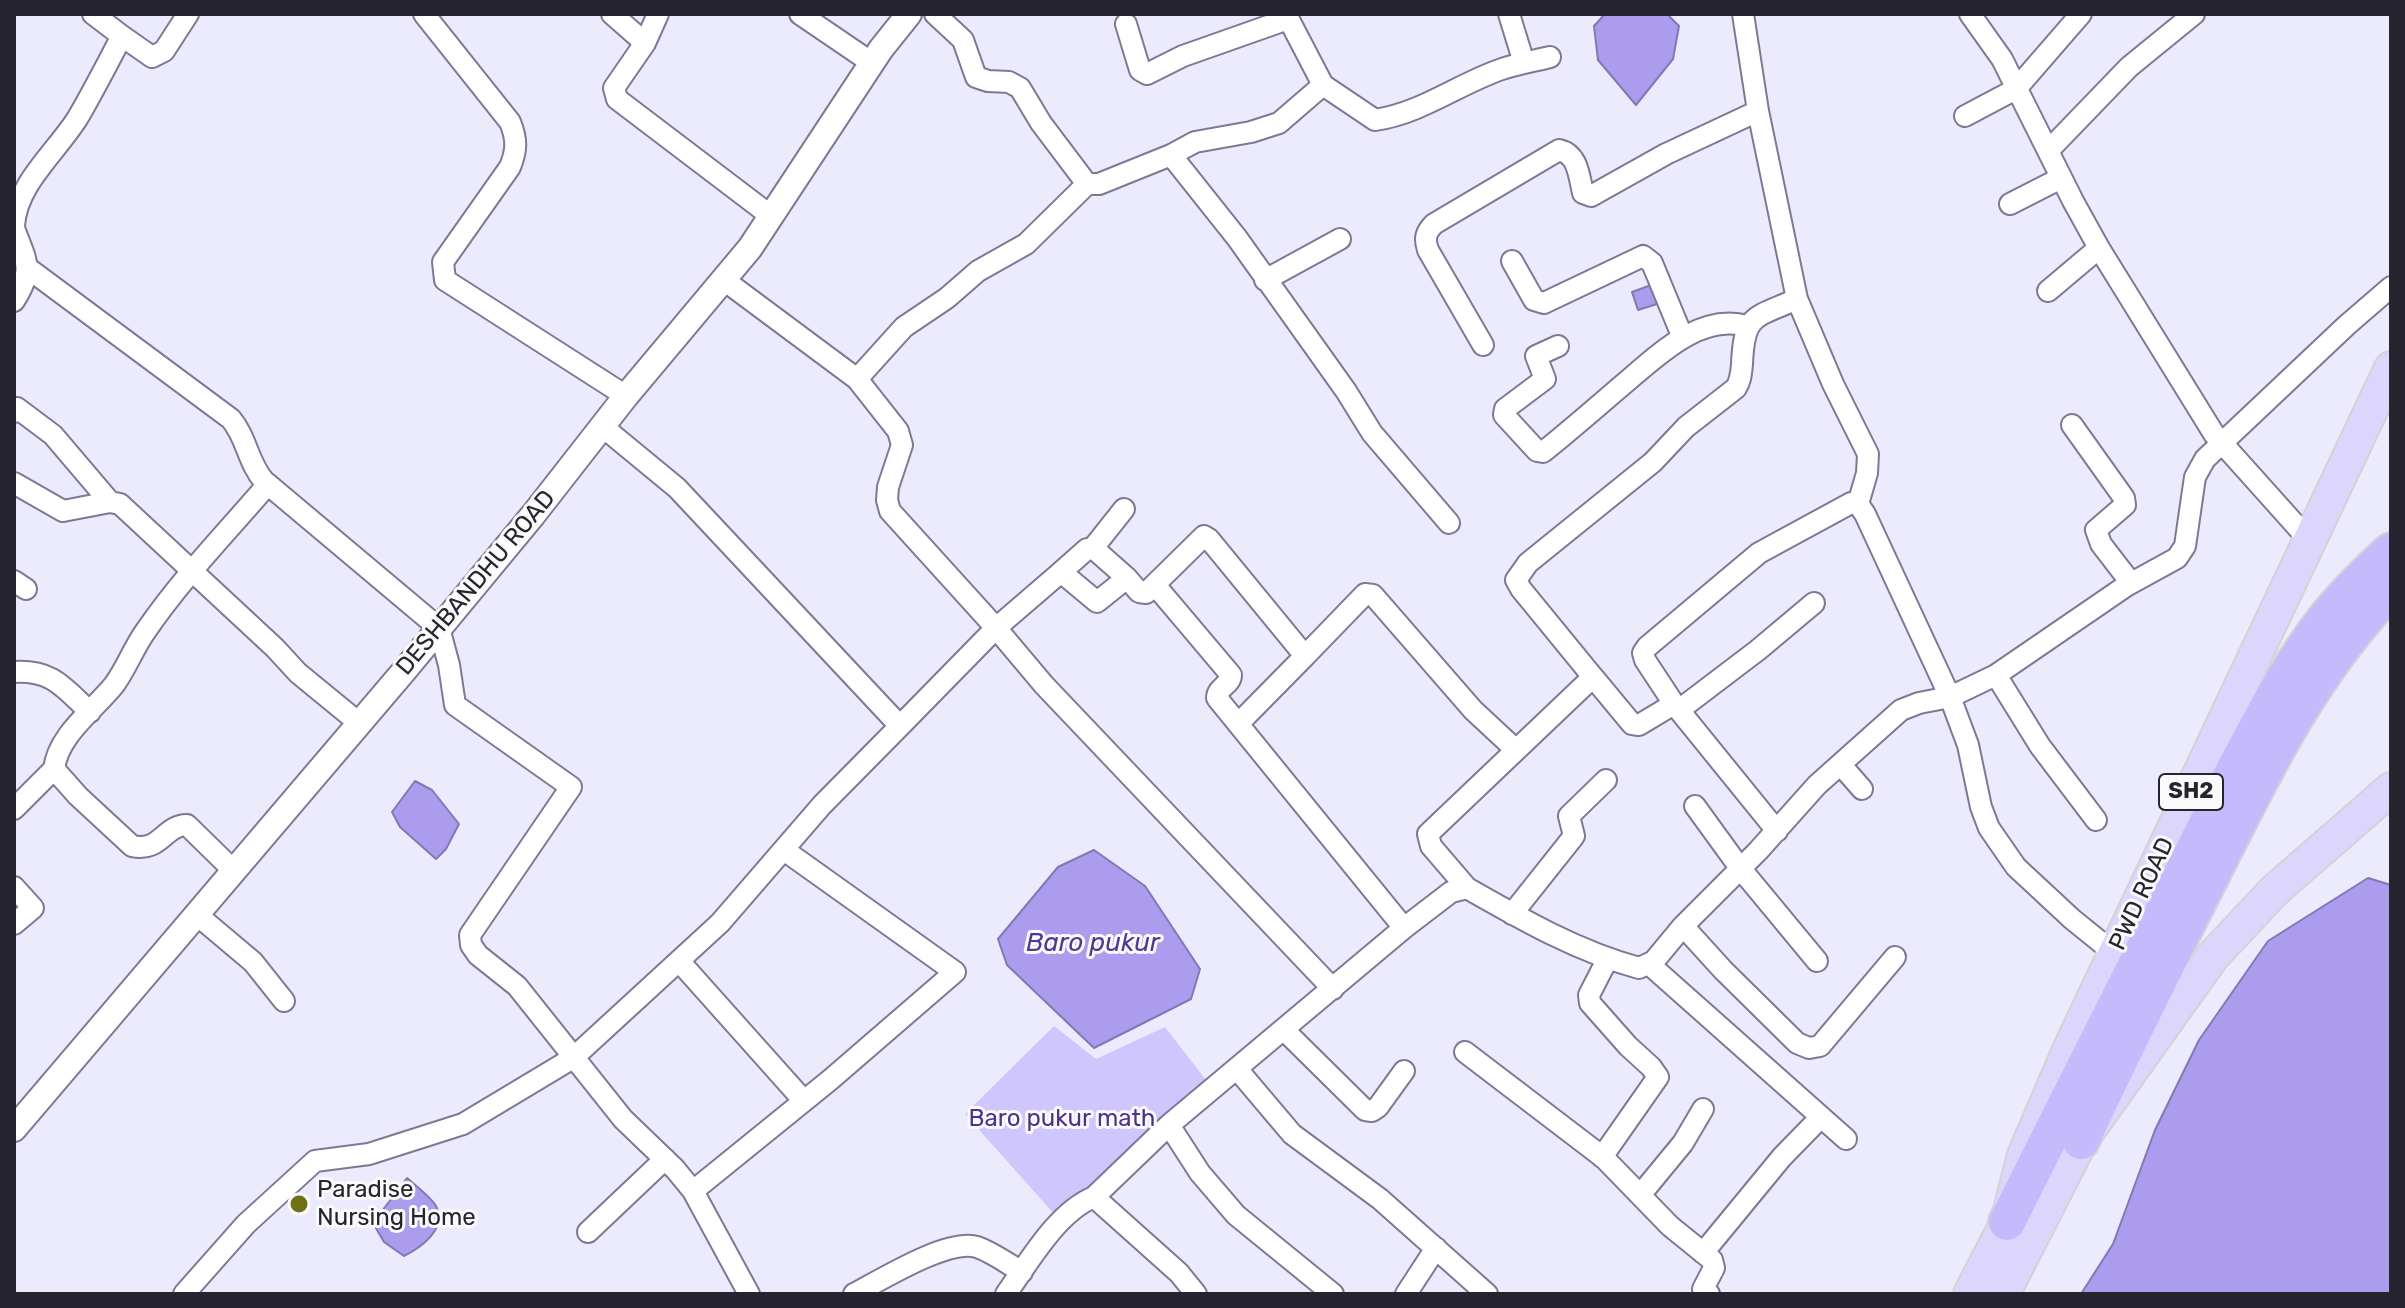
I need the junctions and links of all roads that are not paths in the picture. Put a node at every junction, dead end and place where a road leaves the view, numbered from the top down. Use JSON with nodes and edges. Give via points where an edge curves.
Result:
{"nodes":[{"id":1,"x":93,"y":14,"type":"edge"},
{"id":2,"x":188,"y":14,"type":"edge"},
{"id":3,"x":424,"y":14,"type":"edge"},
{"id":4,"x":612,"y":14,"type":"edge"},
{"id":5,"x":658,"y":14,"type":"edge"},
{"id":6,"x":800,"y":14,"type":"edge"},
{"id":7,"x":909,"y":14,"type":"edge"},
{"id":8,"x":935,"y":14,"type":"edge"},
{"id":9,"x":1509,"y":14,"type":"edge"},
{"id":10,"x":1743,"y":14,"type":"edge"},
{"id":11,"x":1970,"y":14,"type":"edge"},
{"id":12,"x":2081,"y":14,"type":"edge"},
{"id":13,"x":2194,"y":14,"type":"edge"},
{"id":14,"x":1287,"y":16,"type":"edge"},
{"id":15,"x":1126,"y":24,"type":"dead end"},
{"id":16,"x":122,"y":36,"type":"junction"},
{"id":17,"x":645,"y":43,"type":"junction"},
{"id":18,"x":1550,"y":57,"type":"dead end"},
{"id":19,"x":872,"y":63,"type":"junction"},
{"id":20,"x":1524,"y":63,"type":"junction"},
{"id":21,"x":1323,"y":85,"type":"junction"},
{"id":22,"x":2016,"y":89,"type":"junction"},
{"id":23,"x":1758,"y":111,"type":"junction"},
{"id":24,"x":1965,"y":116,"type":"dead end"},
{"id":25,"x":2048,"y":151,"type":"junction"},
{"id":26,"x":1171,"y":155,"type":"junction"},
{"id":27,"x":2061,"y":178,"type":"junction"},
{"id":28,"x":1087,"y":184,"type":"junction"},
{"id":29,"x":2010,"y":204,"type":"dead end"},
{"id":30,"x":771,"y":216,"type":"junction"},
{"id":31,"x":14,"y":227,"type":"edge"},
{"id":32,"x":1340,"y":239,"type":"dead end"},
{"id":33,"x":2099,"y":248,"type":"junction"},
{"id":34,"x":1512,"y":261,"type":"dead end"},
{"id":35,"x":29,"y":269,"type":"junction"},
{"id":36,"x":724,"y":280,"type":"junction"},
{"id":37,"x":1265,"y":280,"type":"junction"},
{"id":38,"x":2391,"y":287,"type":"edge"},
{"id":39,"x":2048,"y":291,"type":"dead end"},
{"id":40,"x":1797,"y":299,"type":"junction"},
{"id":41,"x":14,"y":301,"type":"edge"},
{"id":42,"x":1747,"y":326,"type":"junction"},
{"id":43,"x":1683,"y":338,"type":"junction"},
{"id":44,"x":1483,"y":345,"type":"dead end"},
{"id":45,"x":1558,"y":346,"type":"dead end"},
{"id":46,"x":2391,"y":368,"type":"edge"},
{"id":47,"x":857,"y":379,"type":"junction"},
{"id":48,"x":626,"y":396,"type":"junction"},
{"id":49,"x":14,"y":412,"type":"edge"},
{"id":50,"x":2072,"y":425,"type":"dead end"},
{"id":51,"x":603,"y":427,"type":"junction"},
{"id":52,"x":2223,"y":445,"type":"junction"},
{"id":53,"x":14,"y":483,"type":"edge"},
{"id":54,"x":268,"y":484,"type":"junction"},
{"id":55,"x":110,"y":502,"type":"junction"},
{"id":56,"x":1858,"y":504,"type":"junction"},
{"id":57,"x":1124,"y":509,"type":"dead end"},
{"id":58,"x":1449,"y":523,"type":"dead end"},
{"id":59,"x":2309,"y":540,"type":"junction"},
{"id":60,"x":1093,"y":548,"type":"junction"},
{"id":61,"x":2391,"y":551,"type":"edge"},
{"id":62,"x":193,"y":571,"type":"junction"},
{"id":63,"x":1061,"y":572,"type":"junction"},
{"id":64,"x":1127,"y":578,"type":"junction"},
{"id":65,"x":2131,"y":583,"type":"junction"},
{"id":66,"x":1155,"y":585,"type":"junction"},
{"id":67,"x":2391,"y":590,"type":"edge"},
{"id":68,"x":1814,"y":603,"type":"dead end"},
{"id":69,"x":439,"y":628,"type":"junction"},
{"id":70,"x":996,"y":628,"type":"junction"},
{"id":71,"x":1305,"y":656,"type":"junction"},
{"id":72,"x":14,"y":672,"type":"edge"},
{"id":73,"x":2306,"y":672,"type":"junction"},
{"id":74,"x":1996,"y":675,"type":"junction"},
{"id":75,"x":1593,"y":677,"type":"junction"},
{"id":76,"x":1950,"y":697,"type":"junction"},
{"id":77,"x":1676,"y":707,"type":"junction"},
{"id":78,"x":90,"y":712,"type":"junction"},
{"id":79,"x":359,"y":723,"type":"junction"},
{"id":80,"x":1238,"y":724,"type":"junction"},
{"id":81,"x":900,"y":726,"type":"junction"},
{"id":82,"x":1516,"y":750,"type":"junction"},
{"id":83,"x":1841,"y":765,"type":"junction"},
{"id":84,"x":54,"y":769,"type":"junction"},
{"id":85,"x":1606,"y":780,"type":"dead end"},
{"id":86,"x":1862,"y":789,"type":"dead end"},
{"id":87,"x":2391,"y":789,"type":"edge"},
{"id":88,"x":1695,"y":806,"type":"dead end"},
{"id":89,"x":14,"y":809,"type":"edge"},
{"id":90,"x":2096,"y":820,"type":"dead end"},
{"id":91,"x":1777,"y":831,"type":"junction"},
{"id":92,"x":784,"y":850,"type":"junction"},
{"id":93,"x":1740,"y":868,"type":"junction"},
{"id":94,"x":233,"y":870,"type":"junction"},
{"id":95,"x":14,"y":887,"type":"edge"},
{"id":96,"x":1467,"y":888,"type":"junction"},
{"id":97,"x":196,"y":914,"type":"junction"},
{"id":98,"x":1512,"y":914,"type":"junction"},
{"id":99,"x":14,"y":924,"type":"edge"},
{"id":100,"x":1683,"y":926,"type":"junction"},
{"id":101,"x":1404,"y":928,"type":"junction"},
{"id":102,"x":2114,"y":953,"type":"junction"},
{"id":103,"x":1895,"y":957,"type":"dead end"},
{"id":104,"x":1608,"y":958,"type":"junction"},
{"id":105,"x":679,"y":961,"type":"junction"},
{"id":106,"x":1817,"y":961,"type":"dead end"},
{"id":107,"x":1649,"y":964,"type":"junction"},
{"id":108,"x":1333,"y":989,"type":"junction"},
{"id":109,"x":284,"y":1001,"type":"dead end"},
{"id":110,"x":1284,"y":1030,"type":"junction"},
{"id":111,"x":1465,"y":1052,"type":"dead end"},
{"id":112,"x":573,"y":1058,"type":"junction"},
{"id":113,"x":1237,"y":1069,"type":"junction"},
{"id":114,"x":1404,"y":1071,"type":"dead end"},
{"id":115,"x":804,"y":1101,"type":"junction"},
{"id":116,"x":1703,"y":1109,"type":"dead end"},
{"id":117,"x":1821,"y":1117,"type":"junction"},
{"id":118,"x":1169,"y":1125,"type":"junction"},
{"id":119,"x":14,"y":1129,"type":"edge"},
{"id":120,"x":1846,"y":1139,"type":"dead end"},
{"id":121,"x":2081,"y":1141,"type":"junction"},
{"id":122,"x":1602,"y":1157,"type":"junction"},
{"id":123,"x":665,"y":1159,"type":"junction"},
{"id":124,"x":693,"y":1191,"type":"junction"},
{"id":125,"x":1641,"y":1194,"type":"junction"},
{"id":126,"x":1094,"y":1197,"type":"junction"},
{"id":127,"x":2007,"y":1222,"type":"junction"},
{"id":128,"x":588,"y":1232,"type":"dead end"},
{"id":129,"x":1436,"y":1248,"type":"junction"},
{"id":130,"x":1703,"y":1253,"type":"junction"},
{"id":131,"x":1022,"y":1272,"type":"junction"},
{"id":132,"x":740,"y":1291,"type":"edge"},
{"id":133,"x":189,"y":1292,"type":"edge"},
{"id":134,"x":1704,"y":1292,"type":"edge"},
{"id":135,"x":854,"y":1294,"type":"edge"},
{"id":136,"x":1006,"y":1294,"type":"edge"},
{"id":137,"x":1196,"y":1294,"type":"edge"},
{"id":138,"x":1333,"y":1294,"type":"edge"},
{"id":139,"x":1406,"y":1294,"type":"edge"},
{"id":140,"x":1487,"y":1294,"type":"edge"},
{"id":141,"x":1970,"y":1294,"type":"edge"},
{"id":142,"x":2003,"y":1294,"type":"edge"}],
"edges":[{"from":1,"to":16,"type":"street"},
{"from":2,"to":16,"type":"street","via":[[164,51],[152,57]]},
{"from":3,"to":48,"type":"street","via":[[517,138],[510,167],[443,262],[445,280]]},
{"from":4,"to":17,"type":"street"},
{"from":5,"to":17,"type":"street"},
{"from":6,"to":19,"type":"street"},
{"from":7,"to":19,"type":"street","name":"DESHBANDHU ROAD"},
{"from":8,"to":28,"type":"street","via":[[963,40],[976,77],[1020,88]]},
{"from":9,"to":20,"type":"street"},
{"from":10,"to":23,"type":"street"},
{"from":11,"to":22,"type":"street"},
{"from":12,"to":22,"type":"street"},
{"from":13,"to":25,"type":"street","via":[[2129,67]]},
{"from":14,"to":15,"type":"street","via":[[1147,74],[1140,70]]},
{"from":14,"to":21,"type":"street"},
{"from":16,"to":31,"type":"street","via":[[75,122],[15,209]]},
{"from":17,"to":30,"type":"street","via":[[614,88],[617,99]]},
{"from":18,"to":20,"type":"street"},
{"from":19,"to":30,"type":"street","name":"DESHBANDHU ROAD"},
{"from":20,"to":21,"type":"street","via":[[1430,104],[1375,120]]},
{"from":21,"to":26,"type":"street","via":[[1279,123],[1195,142]]},
{"from":22,"to":24,"type":"street"},
{"from":22,"to":25,"type":"street"},
{"from":23,"to":40,"type":"street"},
{"from":23,"to":44,"type":"street","via":[[1591,196],[1583,193],[1573,158],[1559,150],[1434,224],[1425,241],[1428,250]]},
{"from":25,"to":27,"type":"street"},
{"from":26,"to":28,"type":"street"},
{"from":26,"to":37,"type":"street"},
{"from":27,"to":29,"type":"street"},
{"from":27,"to":33,"type":"street"},
{"from":28,"to":47,"type":"street","via":[[1026,244],[978,271],[904,327]]},
{"from":30,"to":36,"type":"street","name":"DESHBANDHU ROAD"},
{"from":31,"to":35,"type":"street"},
{"from":32,"to":37,"type":"street"},
{"from":33,"to":39,"type":"street"},
{"from":33,"to":52,"type":"street"},
{"from":34,"to":43,"type":"street","via":[[1534,300],[1544,303],[1643,256],[1652,263]]},
{"from":35,"to":41,"type":"street"},
{"from":35,"to":54,"type":"street","via":[[231,419],[242,432],[257,473]]},
{"from":36,"to":47,"type":"street"},
{"from":36,"to":48,"type":"street","name":"DESHBANDHU ROAD"},
{"from":37,"to":58,"type":"street","via":[[1372,433]]},
{"from":38,"to":52,"type":"street"},
{"from":40,"to":42,"type":"street"},
{"from":40,"to":56,"type":"street","via":[[1868,454]]},
{"from":42,"to":43,"type":"street","via":[[1724,323]]},
{"from":42,"to":75,"type":"street","via":[[1736,388],[1528,563],[1516,580]]},
{"from":43,"to":45,"type":"street","via":[[1543,452],[1537,451],[1504,415],[1505,409],[1545,379],[1536,356]]},
{"from":46,"to":59,"type":"main road","name":"PWD ROAD","number":"SH2"},
{"from":47,"to":70,"type":"street","via":[[898,431],[902,445],[888,487],[890,511]]},
{"from":48,"to":51,"type":"street","name":"DESHBANDHU ROAD"},
{"from":49,"to":55,"type":"street","via":[[17,408],[53,435]]},
{"from":50,"to":65,"type":"street","via":[[2124,498],[2125,505],[2096,530]]},
{"from":51,"to":69,"type":"street","name":"DESHBANDHU ROAD"},
{"from":51,"to":81,"type":"street","via":[[677,488]]},
{"from":52,"to":59,"type":"street"},
{"from":52,"to":65,"type":"street","via":[[2205,459],[2195,477],[2185,546],[2177,558]]},
{"from":53,"to":55,"type":"street","via":[[63,511]]},
{"from":54,"to":62,"type":"street"},
{"from":54,"to":69,"type":"street"},
{"from":55,"to":62,"type":"street","via":[[134,514]]},
{"from":56,"to":76,"type":"street"},
{"from":56,"to":77,"type":"street","via":[[1851,503],[1759,553],[1647,647],[1645,660]]},
{"from":57,"to":60,"type":"street"},
{"from":59,"to":102,"type":"main road","name":"PWD ROAD","number":"SH2"},
{"from":60,"to":63,"type":"street"},
{"from":60,"to":64,"type":"street"},
{"from":61,"to":73,"type":"highway","via":[[2325,619]]},
{"from":62,"to":78,"type":"street"},
{"from":62,"to":79,"type":"street","via":[[298,673]]},
{"from":63,"to":64,"type":"street","via":[[1097,602]]},
{"from":63,"to":70,"type":"street"},
{"from":64,"to":66,"type":"street","via":[[1142,593]]},
{"from":65,"to":74,"type":"street"},
{"from":66,"to":71,"type":"street","via":[[1204,536]]},
{"from":66,"to":80,"type":"street","via":[[1231,675],[1217,698]]},
{"from":67,"to":73,"type":"highway"},
{"from":68,"to":77,"type":"street"},
{"from":69,"to":79,"type":"street","name":"DESHBANDHU ROAD"},
{"from":69,"to":112,"type":"street","via":[[455,705],[571,787],[470,935],[478,955],[517,986]]},
{"from":70,"to":81,"type":"street"},
{"from":70,"to":108,"type":"street"},
{"from":71,"to":80,"type":"street"},
{"from":71,"to":82,"type":"street","via":[[1365,594],[1373,595],[1473,710]]},
{"from":72,"to":78,"type":"street","via":[[48,676]]},
{"from":73,"to":121,"type":"highway","via":[[2273,753]]},
{"from":73,"to":127,"type":"highway","via":[[2228,782]]},
{"from":74,"to":76,"type":"street"},
{"from":74,"to":90,"type":"street","via":[[2040,746]]},
{"from":75,"to":77,"type":"street","via":[[1632,724]]},
{"from":75,"to":82,"type":"street"},
{"from":76,"to":83,"type":"street","via":[[1901,710]]},
{"from":76,"to":102,"type":"street","via":[[1989,828],[2016,867]]},
{"from":77,"to":91,"type":"street"},
{"from":78,"to":84,"type":"street","via":[[64,742]]},
{"from":79,"to":94,"type":"street","name":"DESHBANDHU ROAD"},
{"from":80,"to":101,"type":"street"},
{"from":81,"to":92,"type":"street"},
{"from":82,"to":96,"type":"street","via":[[1428,834],[1431,846]]},
{"from":83,"to":86,"type":"street"},
{"from":83,"to":91,"type":"street"},
{"from":84,"to":89,"type":"street"},
{"from":84,"to":94,"type":"street","via":[[132,846],[152,846],[178,825],[187,825]]},
{"from":85,"to":98,"type":"street","via":[[1569,816],[1574,836]]},
{"from":87,"to":121,"type":"main road","via":[[2238,927]]},
{"from":88,"to":93,"type":"street"},
{"from":91,"to":93,"type":"street"},
{"from":92,"to":105,"type":"street"},
{"from":92,"to":115,"type":"street","via":[[955,972]]},
{"from":93,"to":100,"type":"street"},
{"from":93,"to":106,"type":"street"},
{"from":94,"to":97,"type":"street","name":"DESHBANDHU ROAD"},
{"from":95,"to":99,"type":"street","via":[[33,908]]},
{"from":96,"to":98,"type":"street"},
{"from":96,"to":101,"type":"street","via":[[1451,892]]},
{"from":97,"to":109,"type":"street","via":[[253,962]]},
{"from":97,"to":119,"type":"street","name":"DESHBANDHU ROAD"},
{"from":98,"to":104,"type":"street"},
{"from":100,"to":103,"type":"street","via":[[1797,1043],[1809,1048],[1820,1046]]},
{"from":100,"to":107,"type":"street"},
{"from":101,"to":108,"type":"street"},
{"from":102,"to":127,"type":"main road","name":"PWD ROAD","number":"SH2","via":[[2024,1155]]},
{"from":104,"to":107,"type":"street","via":[[1639,968]]},
{"from":104,"to":122,"type":"street","via":[[1590,1003],[1658,1077]]},
{"from":105,"to":112,"type":"street"},
{"from":105,"to":115,"type":"street"},
{"from":107,"to":117,"type":"street"},
{"from":108,"to":110,"type":"street"},
{"from":110,"to":113,"type":"street"},
{"from":110,"to":114,"type":"street","via":[[1365,1110],[1378,1107]]},
{"from":111,"to":122,"type":"street"},
{"from":112,"to":123,"type":"street","via":[[623,1119]]},
{"from":112,"to":133,"type":"street","via":[[463,1124],[369,1154],[315,1161],[246,1224]]},
{"from":113,"to":118,"type":"street"},
{"from":113,"to":129,"type":"street","via":[[1292,1134]]},
{"from":115,"to":124,"type":"street"},
{"from":116,"to":125,"type":"street"},
{"from":117,"to":120,"type":"street"},
{"from":117,"to":130,"type":"street"},
{"from":118,"to":126,"type":"street"},
{"from":118,"to":138,"type":"street","via":[[1236,1215]]},
{"from":121,"to":142,"type":"main road"},
{"from":122,"to":125,"type":"street"},
{"from":123,"to":124,"type":"street"},
{"from":123,"to":128,"type":"street"},
{"from":124,"to":132,"type":"street","via":[[717,1232]]},
{"from":125,"to":130,"type":"street"},
{"from":126,"to":131,"type":"street","via":[[1079,1203]]},
{"from":126,"to":137,"type":"street"},
{"from":127,"to":141,"type":"main road","name":"PWD ROAD","number":"SH2"},
{"from":129,"to":139,"type":"street"},
{"from":129,"to":140,"type":"street"},
{"from":130,"to":134,"type":"street","via":[[1715,1264]]},
{"from":131,"to":135,"type":"street","via":[[977,1247],[959,1246]]},
{"from":131,"to":136,"type":"street"}]}
